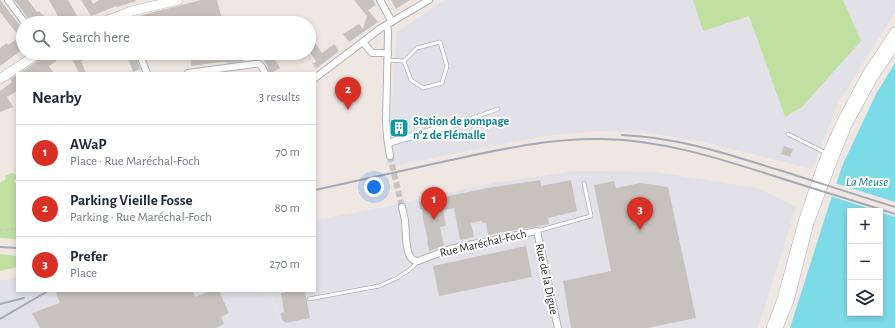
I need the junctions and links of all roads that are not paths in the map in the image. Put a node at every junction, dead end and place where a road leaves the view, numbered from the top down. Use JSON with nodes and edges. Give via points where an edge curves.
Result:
{"nodes":[{"id":1,"x":8,"y":0,"type":"edge"},
{"id":2,"x":178,"y":0,"type":"edge"},
{"id":3,"x":380,"y":0,"type":"edge"},
{"id":4,"x":429,"y":0,"type":"edge"},
{"id":5,"x":124,"y":14,"type":"joint"},
{"id":6,"x":20,"y":16,"type":"edge"},
{"id":7,"x":119,"y":16,"type":"edge"},
{"id":8,"x":390,"y":24,"type":"junction"},
{"id":9,"x":895,"y":32,"type":"edge"},
{"id":10,"x":363,"y":42,"type":"junction"},
{"id":11,"x":895,"y":45,"type":"edge"},
{"id":12,"x":388,"y":56,"type":"junction"},
{"id":13,"x":28,"y":60,"type":"edge"},
{"id":14,"x":142,"y":60,"type":"edge"},
{"id":15,"x":404,"y":61,"type":"junction"},
{"id":16,"x":147,"y":72,"type":"edge"},
{"id":17,"x":195,"y":72,"type":"edge"},
{"id":18,"x":264,"y":72,"type":"edge"},
{"id":19,"x":318,"y":76,"type":"edge"},
{"id":20,"x":0,"y":79,"type":"edge"},
{"id":21,"x":498,"y":109,"type":"dead end"},
{"id":22,"x":455,"y":124,"type":"joint"},
{"id":23,"x":788,"y":134,"type":"dead end"},
{"id":24,"x":388,"y":143,"type":"junction"},
{"id":25,"x":390,"y":156,"type":"tunnel mouth"},
{"id":26,"x":831,"y":156,"type":"junction"},
{"id":27,"x":584,"y":183,"type":"dead end"},
{"id":28,"x":402,"y":207,"type":"tunnel mouth"},
{"id":29,"x":537,"y":231,"type":"junction"},
{"id":30,"x":418,"y":261,"type":"junction"},
{"id":31,"x":309,"y":299,"type":"dead end"},
{"id":32,"x":558,"y":328,"type":"edge"},
{"id":33,"x":770,"y":328,"type":"edge"},
{"id":34,"x":778,"y":328,"type":"edge"}],
"edges":[{"from":1,"to":6,"type":"street"},
{"from":2,"to":5,"type":"main road"},
{"from":3,"to":8,"type":"street"},
{"from":4,"to":8,"type":"street"},
{"from":5,"to":7,"type":"main road"},
{"from":8,"to":10,"type":"street"},
{"from":8,"to":12,"type":"street"},
{"from":9,"to":26,"type":"main road","via":[[842,121]]},
{"from":10,"to":12,"type":"street","via":[[372,53]]},
{"from":10,"to":19,"type":"street"},
{"from":11,"to":26,"type":"main road","via":[[868,86]]},
{"from":12,"to":15,"type":"lane"},
{"from":12,"to":24,"type":"street"},
{"from":13,"to":20,"type":"main road"},
{"from":14,"to":16,"type":"street"},
{"from":15,"to":15,"type":"lane","via":[[417,48],[440,42],[447,66],[442,83],[423,88],[411,80]]},
{"from":17,"to":18,"type":"street","via":[[254,64],[259,64]]},
{"from":21,"to":22,"type":"lane"},
{"from":22,"to":24,"type":"street"},
{"from":23,"to":26,"type":"lane"},
{"from":24,"to":25,"type":"street"},
{"from":26,"to":33,"type":"main road","via":[[803,222],[782,300]]},
{"from":26,"to":34,"type":"main road","via":[[809,223],[789,301]]},
{"from":27,"to":29,"type":"lane","via":[[591,216]]},
{"from":28,"to":30,"type":"street","via":[[410,258]]},
{"from":29,"to":30,"type":"street","name":"Rue Maréchal-Foch","via":[[450,249]]},
{"from":29,"to":32,"type":"street","name":"Rue de la Digue"},
{"from":30,"to":31,"type":"lane","via":[[397,278],[379,286]]}]}
